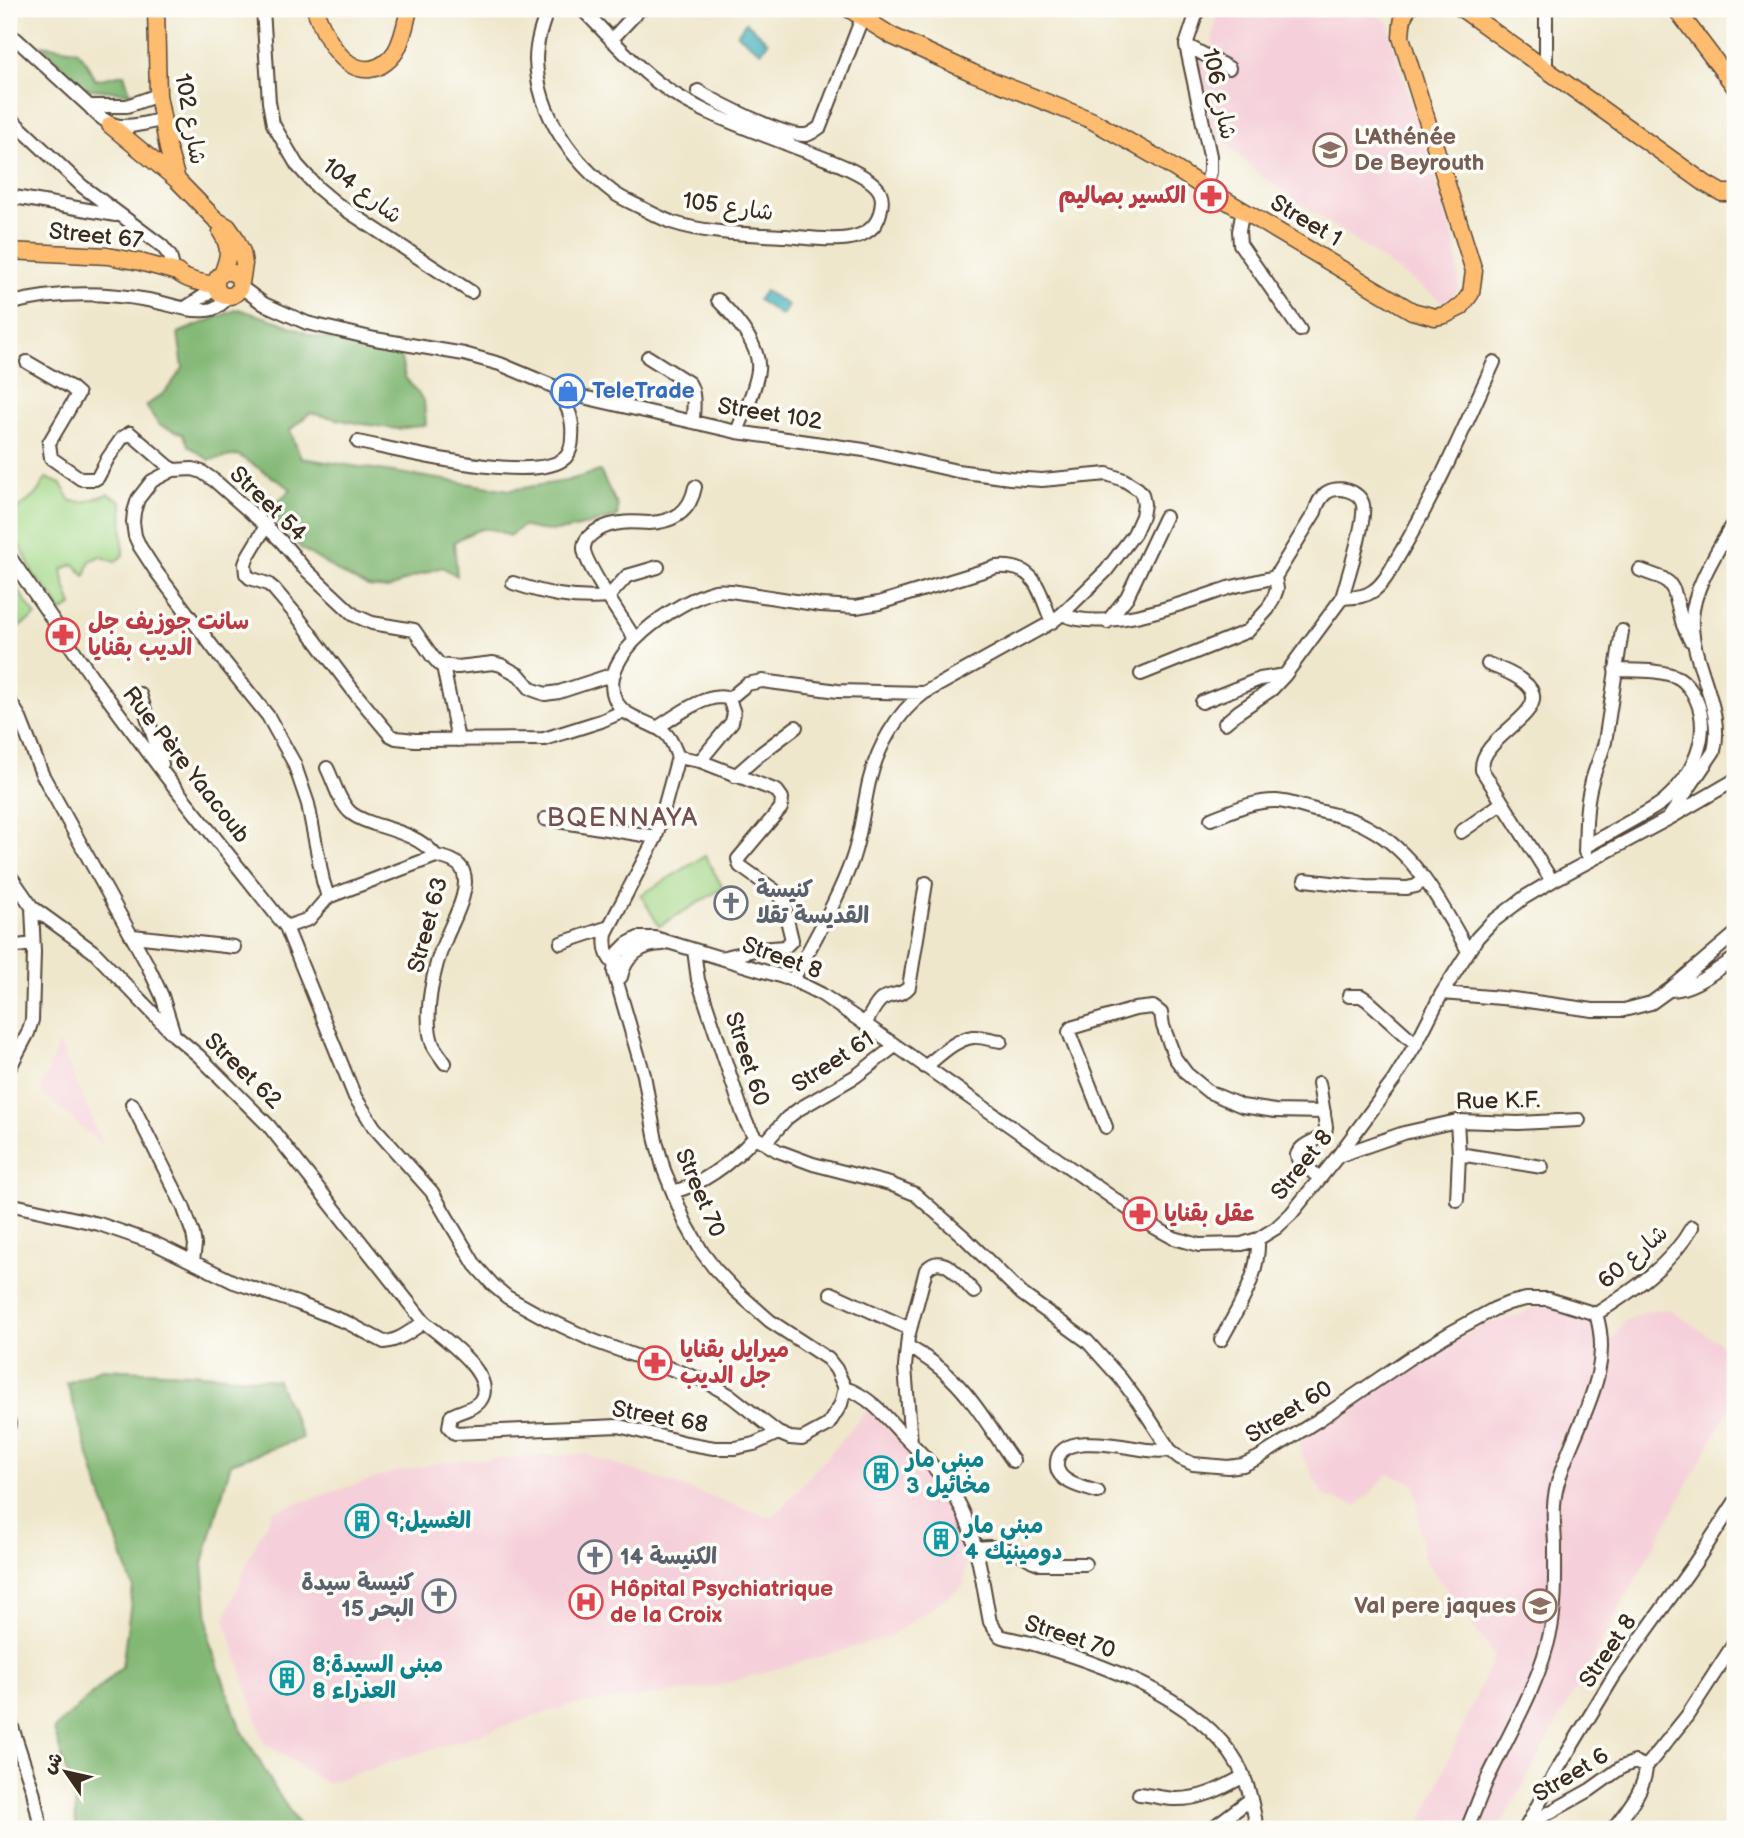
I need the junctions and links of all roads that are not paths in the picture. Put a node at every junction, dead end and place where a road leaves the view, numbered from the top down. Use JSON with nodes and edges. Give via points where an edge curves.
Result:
{"nodes":[{"id":1,"x":156,"y":9,"type":"edge"},
{"id":2,"x":263,"y":9,"type":"edge"},
{"id":3,"x":315,"y":9,"type":"edge"},
{"id":4,"x":410,"y":9,"type":"edge"},
{"id":5,"x":548,"y":9,"type":"edge"},
{"id":6,"x":582,"y":9,"type":"edge"},
{"id":7,"x":640,"y":9,"type":"edge"},
{"id":8,"x":1198,"y":9,"type":"edge"},
{"id":9,"x":1408,"y":9,"type":"edge"},
{"id":10,"x":1462,"y":9,"type":"edge"},
{"id":11,"x":1546,"y":9,"type":"edge"},
{"id":12,"x":1676,"y":9,"type":"edge"},
{"id":13,"x":855,"y":13,"type":"edge"},
{"id":14,"x":9,"y":35,"type":"edge"},
{"id":15,"x":611,"y":40,"type":"junction"},
{"id":16,"x":1186,"y":46,"type":"junction"},
{"id":17,"x":1229,"y":68,"type":"dead end"},
{"id":18,"x":1546,"y":69,"type":"junction"},
{"id":19,"x":1735,"y":87,"type":"edge"},
{"id":20,"x":698,"y":91,"type":"dead end"},
{"id":21,"x":158,"y":94,"type":"junction"},
{"id":22,"x":89,"y":106,"type":"junction"},
{"id":23,"x":9,"y":117,"type":"edge"},
{"id":24,"x":162,"y":120,"type":"junction"},
{"id":25,"x":110,"y":125,"type":"junction"},
{"id":26,"x":177,"y":180,"type":"junction"},
{"id":27,"x":1205,"y":188,"type":"junction"},
{"id":28,"x":1735,"y":193,"type":"edge"},
{"id":29,"x":9,"y":197,"type":"edge"},
{"id":30,"x":1243,"y":210,"type":"junction"},
{"id":31,"x":120,"y":215,"type":"junction"},
{"id":32,"x":9,"y":251,"type":"edge"},
{"id":33,"x":175,"y":272,"type":"junction"},
{"id":34,"x":226,"y":284,"type":"junction"},
{"id":35,"x":471,"y":292,"type":"dead end"},
{"id":36,"x":718,"y":300,"type":"dead end"},
{"id":37,"x":9,"y":304,"type":"edge"},
{"id":38,"x":1300,"y":330,"type":"dead end"},
{"id":39,"x":648,"y":357,"type":"dead end"},
{"id":40,"x":27,"y":362,"type":"dead end"},
{"id":41,"x":1494,"y":362,"type":"dead end"},
{"id":42,"x":554,"y":387,"type":"junction"},
{"id":43,"x":693,"y":422,"type":"junction"},
{"id":44,"x":737,"y":432,"type":"junction"},
{"id":45,"x":358,"y":442,"type":"dead end"},
{"id":46,"x":173,"y":470,"type":"junction"},
{"id":47,"x":695,"y":487,"type":"dead end"},
{"id":48,"x":1165,"y":517,"type":"dead end"},
{"id":49,"x":1735,"y":520,"type":"edge"},
{"id":50,"x":266,"y":526,"type":"junction"},
{"id":51,"x":9,"y":556,"type":"edge"},
{"id":52,"x":658,"y":567,"type":"dead end"},
{"id":53,"x":1640,"y":570,"type":"dead end"},
{"id":54,"x":1275,"y":577,"type":"junction"},
{"id":55,"x":513,"y":583,"type":"dead end"},
{"id":56,"x":608,"y":597,"type":"junction"},
{"id":57,"x":1342,"y":598,"type":"junction"},
{"id":58,"x":1057,"y":618,"type":"junction"},
{"id":59,"x":1107,"y":622,"type":"junction"},
{"id":60,"x":1622,"y":631,"type":"dead end"},
{"id":61,"x":635,"y":639,"type":"junction"},
{"id":62,"x":1695,"y":649,"type":"junction"},
{"id":63,"x":1488,"y":664,"type":"dead end"},
{"id":64,"x":443,"y":666,"type":"junction"},
{"id":65,"x":1615,"y":670,"type":"junction"},
{"id":66,"x":614,"y":674,"type":"junction"},
{"id":67,"x":1141,"y":674,"type":"dead end"},
{"id":68,"x":1285,"y":675,"type":"junction"},
{"id":69,"x":924,"y":693,"type":"junction"},
{"id":70,"x":140,"y":694,"type":"dead end"},
{"id":71,"x":729,"y":699,"type":"junction"},
{"id":72,"x":9,"y":700,"type":"edge"},
{"id":73,"x":1202,"y":702,"type":"dead end"},
{"id":74,"x":624,"y":711,"type":"junction"},
{"id":75,"x":1225,"y":723,"type":"dead end"},
{"id":76,"x":796,"y":727,"type":"dead end"},
{"id":77,"x":657,"y":728,"type":"junction"},
{"id":78,"x":458,"y":740,"type":"junction"},
{"id":79,"x":678,"y":757,"type":"junction"},
{"id":80,"x":700,"y":761,"type":"junction"},
{"id":81,"x":327,"y":768,"type":"dead end"},
{"id":82,"x":165,"y":775,"type":"junction"},
{"id":83,"x":735,"y":776,"type":"junction"},
{"id":84,"x":1735,"y":780,"type":"edge"},
{"id":85,"x":1502,"y":803,"type":"junction"},
{"id":86,"x":545,"y":818,"type":"dead end"},
{"id":87,"x":1210,"y":819,"type":"dead end"},
{"id":88,"x":1668,"y":819,"type":"junction"},
{"id":89,"x":1461,"y":832,"type":"dead end"},
{"id":90,"x":656,"y":837,"type":"junction"},
{"id":91,"x":1586,"y":846,"type":"junction"},
{"id":92,"x":436,"y":856,"type":"junction"},
{"id":93,"x":1585,"y":863,"type":"junction"},
{"id":94,"x":9,"y":874,"type":"edge"},
{"id":95,"x":1305,"y":880,"type":"dead end"},
{"id":96,"x":1424,"y":880,"type":"junction"},
{"id":97,"x":1552,"y":881,"type":"junction"},
{"id":98,"x":926,"y":883,"type":"dead end"},
{"id":99,"x":328,"y":897,"type":"junction"},
{"id":100,"x":32,"y":906,"type":"junction"},
{"id":101,"x":286,"y":927,"type":"junction"},
{"id":102,"x":608,"y":927,"type":"junction"},
{"id":103,"x":1735,"y":934,"type":"edge"},
{"id":104,"x":133,"y":936,"type":"junction"},
{"id":105,"x":561,"y":943,"type":"dead end"},
{"id":106,"x":33,"y":944,"type":"junction"},
{"id":107,"x":9,"y":947,"type":"edge"},
{"id":108,"x":234,"y":947,"type":"dead end"},
{"id":109,"x":694,"y":950,"type":"junction"},
{"id":110,"x":1468,"y":951,"type":"junction"},
{"id":111,"x":721,"y":958,"type":"junction"},
{"id":112,"x":1735,"y":958,"type":"edge"},
{"id":113,"x":615,"y":964,"type":"junction"},
{"id":114,"x":793,"y":980,"type":"junction"},
{"id":115,"x":1669,"y":990,"type":"junction"},
{"id":116,"x":1442,"y":993,"type":"junction"},
{"id":117,"x":1349,"y":996,"type":"dead end"},
{"id":118,"x":865,"y":1024,"type":"junction"},
{"id":119,"x":174,"y":1035,"type":"junction"},
{"id":120,"x":1001,"y":1041,"type":"dead end"},
{"id":121,"x":1416,"y":1044,"type":"junction"},
{"id":122,"x":895,"y":1046,"type":"junction"},
{"id":123,"x":445,"y":1063,"type":"dead end"},
{"id":124,"x":925,"y":1067,"type":"junction"},
{"id":125,"x":9,"y":1069,"type":"edge"},
{"id":126,"x":1319,"y":1083,"type":"dead end"},
{"id":127,"x":132,"y":1104,"type":"dead end"},
{"id":128,"x":1324,"y":1112,"type":"junction"},
{"id":129,"x":1579,"y":1120,"type":"dead end"},
{"id":130,"x":1457,"y":1121,"type":"junction"},
{"id":131,"x":1106,"y":1127,"type":"dead end"},
{"id":132,"x":760,"y":1140,"type":"junction"},
{"id":133,"x":1460,"y":1154,"type":"junction"},
{"id":134,"x":1338,"y":1156,"type":"junction"},
{"id":135,"x":1542,"y":1167,"type":"dead end"},
{"id":136,"x":1319,"y":1178,"type":"junction"},
{"id":137,"x":673,"y":1192,"type":"junction"},
{"id":138,"x":1457,"y":1200,"type":"dead end"},
{"id":139,"x":9,"y":1204,"type":"edge"},
{"id":140,"x":1692,"y":1227,"type":"dead end"},
{"id":141,"x":1258,"y":1239,"type":"junction"},
{"id":142,"x":193,"y":1261,"type":"junction"},
{"id":143,"x":831,"y":1293,"type":"dead end"},
{"id":144,"x":974,"y":1293,"type":"dead end"},
{"id":145,"x":1596,"y":1314,"type":"junction"},
{"id":146,"x":424,"y":1322,"type":"junction"},
{"id":147,"x":910,"y":1329,"type":"junction"},
{"id":148,"x":1221,"y":1340,"type":"dead end"},
{"id":149,"x":907,"y":1346,"type":"junction"},
{"id":150,"x":845,"y":1388,"type":"junction"},
{"id":151,"x":449,"y":1427,"type":"joint"},
{"id":152,"x":778,"y":1433,"type":"junction"},
{"id":153,"x":911,"y":1443,"type":"junction"},
{"id":154,"x":1170,"y":1450,"type":"junction"},
{"id":155,"x":1013,"y":1461,"type":"dead end"},
{"id":156,"x":1098,"y":1492,"type":"dead end"},
{"id":157,"x":1735,"y":1502,"type":"edge"},
{"id":158,"x":975,"y":1548,"type":"junction"},
{"id":159,"x":1085,"y":1564,"type":"dead end"},
{"id":160,"x":1735,"y":1642,"type":"edge"},
{"id":161,"x":9,"y":1718,"type":"edge"},
{"id":162,"x":1646,"y":1767,"type":"junction"},
{"id":163,"x":1244,"y":1776,"type":"junction"},
{"id":164,"x":1139,"y":1794,"type":"dead end"},
{"id":165,"x":1251,"y":1799,"type":"junction"},
{"id":166,"x":1527,"y":1827,"type":"edge"},
{"id":167,"x":41,"y":1829,"type":"edge"},
{"id":168,"x":1211,"y":1829,"type":"edge"},
{"id":169,"x":1257,"y":1829,"type":"edge"},
{"id":170,"x":1467,"y":1829,"type":"edge"},
{"id":171,"x":1613,"y":1829,"type":"edge"}],
"edges":[{"from":1,"to":21,"type":"main road","name":"شارع 102"},
{"from":2,"to":35,"type":"street","name":"شارع 104","via":[[273,124],[297,165],[337,204]]},
{"from":3,"to":4,"type":"main road","via":[[335,48],[362,70],[377,69],[395,53]]},
{"from":5,"to":15,"type":"street","name":"شارع 105","via":[[536,60],[541,99],[576,158],[616,194],[671,222],[719,232],[852,238],[864,235],[879,218],[881,193],[864,176],[712,115],[647,74]]},
{"from":6,"to":15,"type":"street"},
{"from":7,"to":15,"type":"street"},
{"from":8,"to":16,"type":"street","name":"شارع 106"},
{"from":9,"to":30,"type":"main road","name":"Street 1","via":[[1401,37],[1474,271],[1471,293],[1461,307],[1435,317],[1412,311]]},
{"from":10,"to":18,"type":"main road"},
{"from":11,"to":18,"type":"street"},
{"from":12,"to":19,"type":"main road"},
{"from":13,"to":20,"type":"street","via":[[820,127],[807,135],[752,119]]},
{"from":13,"to":27,"type":"main road","name":"Street 1","via":[[892,36],[973,73],[1091,120]]},
{"from":14,"to":22,"type":"street"},
{"from":16,"to":17,"type":"street"},
{"from":16,"to":27,"type":"street","name":"شارع 106","via":[[1210,156]]},
{"from":18,"to":28,"type":"main road","via":[[1706,184],[1722,193]]},
{"from":21,"to":22,"type":"street","via":[[127,106]]},
{"from":21,"to":24,"type":"main road","name":"شارع 102"},
{"from":22,"to":25,"type":"street"},
{"from":23,"to":31,"type":"street"},
{"from":24,"to":25,"type":"street"},
{"from":24,"to":26,"type":"main road","name":"شارع 102"},
{"from":25,"to":26,"type":"main road"},
{"from":26,"to":34,"type":"main road","name":"شارع 102","via":[[216,220],[229,247]]},
{"from":27,"to":30,"type":"main road","name":"Street 1"},
{"from":29,"to":31,"type":"street"},
{"from":30,"to":38,"type":"street","via":[[1240,244]]},
{"from":31,"to":33,"type":"street","via":[[168,252]]},
{"from":32,"to":33,"type":"main road","name":"Street 67","via":[[108,256]]},
{"from":33,"to":34,"type":"main road","name":"Street 67","via":[[195,281]]},
{"from":34,"to":37,"type":"street","via":[[185,307],[117,295],[68,295]]},
{"from":34,"to":42,"type":"street","name":"Street 102","via":[[307,323],[375,340],[464,354]]},
{"from":36,"to":44,"type":"street","via":[[743,328],[759,367]]},
{"from":39,"to":43,"type":"street","via":[[692,387]]},
{"from":40,"to":46,"type":"street","via":[[78,394],[49,443],[51,458],[81,479],[94,479],[130,433]]},
{"from":41,"to":57,"type":"street","via":[[1445,470],[1386,577],[1362,597]]},
{"from":42,"to":43,"type":"street","name":"Street 102"},
{"from":42,"to":45,"type":"street","via":[[570,411],[573,433],[565,457],[551,465],[509,468],[467,463]]},
{"from":43,"to":44,"type":"street","name":"Street 102"},
{"from":44,"to":58,"type":"street","name":"Street 102","via":[[1010,478],[1116,475],[1142,494],[1142,516],[1105,572]]},
{"from":46,"to":50,"type":"street","name":"Street 54","via":[[202,472]]},
{"from":46,"to":99,"type":"street","via":[[152,481],[138,499],[135,536],[155,570],[279,733],[303,785]]},
{"from":47,"to":56,"type":"street","via":[[692,501],[673,518],[620,523],[589,536],[584,553]]},
{"from":48,"to":59,"type":"street","via":[[1127,597]]},
{"from":49,"to":62,"type":"street","via":[[1694,604]]},
{"from":50,"to":64,"type":"street","name":"Street 54","via":[[354,615],[414,630]]},
{"from":50,"to":78,"type":"street","via":[[248,556],[246,575],[274,589],[396,738]]},
{"from":51,"to":82,"type":"street","name":"Rue Père Yaacoub"},
{"from":52,"to":56,"type":"street","via":[[628,576]]},
{"from":53,"to":62,"type":"street","via":[[1670,583]]},
{"from":54,"to":57,"type":"street","via":[[1323,495],[1335,489],[1353,492],[1363,505],[1362,520]]},
{"from":54,"to":59,"type":"street"},
{"from":54,"to":67,"type":"street","via":[[1274,597],[1248,631]]},
{"from":55,"to":56,"type":"street","via":[[565,597]]},
{"from":56,"to":61,"type":"street"},
{"from":57,"to":68,"type":"street"},
{"from":58,"to":59,"type":"street"},
{"from":58,"to":61,"type":"street","via":[[1034,578],[1008,566],[856,607],[717,591],[687,603]]},
{"from":58,"to":69,"type":"street"},
{"from":60,"to":65,"type":"street"},
{"from":61,"to":66,"type":"street"},
{"from":62,"to":88,"type":"street","via":[[1717,740]]},
{"from":63,"to":85,"type":"street","via":[[1520,678],[1532,695],[1530,709],[1490,747],[1481,762]]},
{"from":64,"to":66,"type":"street","via":[[501,665],[544,694]]},
{"from":64,"to":78,"type":"street"},
{"from":65,"to":91,"type":"street","via":[[1605,742],[1590,787]]},
{"from":65,"to":91,"type":"street","via":[[1678,678],[1699,705],[1702,735],[1696,757],[1667,799]]},
{"from":66,"to":74,"type":"street","via":[[614,698]]},
{"from":68,"to":73,"type":"street","via":[[1260,679]]},
{"from":68,"to":75,"type":"street"},
{"from":69,"to":71,"type":"street","via":[[838,691],[762,681],[747,684]]},
{"from":69,"to":114,"type":"street","via":[[904,711],[878,754],[860,834],[843,883]]},
{"from":70,"to":82,"type":"street"},
{"from":71,"to":77,"type":"street","via":[[711,697]]},
{"from":71,"to":80,"type":"street","via":[[732,722]]},
{"from":72,"to":104,"type":"street","via":[[42,774]]},
{"from":74,"to":77,"type":"street"},
{"from":74,"to":78,"type":"street","via":[[544,739]]},
{"from":76,"to":83,"type":"street"},
{"from":77,"to":79,"type":"street","via":[[670,739]]},
{"from":79,"to":80,"type":"street"},
{"from":79,"to":90,"type":"street"},
{"from":80,"to":83,"type":"street"},
{"from":81,"to":92,"type":"street","via":[[352,814],[414,838]]},
{"from":82,"to":101,"type":"street","name":"Rue Père Yaacoub"},
{"from":83,"to":111,"type":"street","via":[[777,791],[782,798],[779,812],[737,862],[782,899],[792,940],[785,947]]},
{"from":84,"to":88,"type":"street","name":"Street 8"},
{"from":85,"to":89,"type":"street"},
{"from":85,"to":97,"type":"street"},
{"from":86,"to":90,"type":"street"},
{"from":87,"to":96,"type":"street","via":[[1268,801],[1332,814],[1382,836]]},
{"from":88,"to":93,"type":"street","name":"Street 8"},
{"from":90,"to":102,"type":"street"},
{"from":91,"to":93,"type":"street"},
{"from":92,"to":99,"type":"street","name":"Street 63"},
{"from":92,"to":123,"type":"street","name":"Street 63","via":[[458,863],[466,887],[440,954],[430,1003],[431,1038]]},
{"from":93,"to":97,"type":"street","name":"Street 8"},
{"from":94,"to":100,"type":"street","name":"Street 62"},
{"from":95,"to":96,"type":"street","via":[[1406,888]]},
{"from":96,"to":110,"type":"street"},
{"from":97,"to":110,"type":"street","name":"Street 8","via":[[1491,923]]},
{"from":98,"to":118,"type":"street","via":[[909,987],[879,1002]]},
{"from":99,"to":101,"type":"street","name":"Street 63","via":[[310,919]]},
{"from":100,"to":106,"type":"street"},
{"from":100,"to":119,"type":"street","name":"Street 62","via":[[94,952]]},
{"from":101,"to":152,"type":"street","name":"Rue Père Yaacoub","via":[[355,1097],[374,1127],[432,1192],[475,1265],[493,1285],[507,1297],[594,1341],[705,1381]]},
{"from":102,"to":105,"type":"street"},
{"from":102,"to":113,"type":"street","name":"Street 70","via":[[605,946]]},
{"from":103,"to":115,"type":"street"},
{"from":104,"to":108,"type":"street"},
{"from":104,"to":119,"type":"street","via":[[162,996]]},
{"from":106,"to":107,"type":"street"},
{"from":106,"to":125,"type":"street","via":[[32,1020]]},
{"from":109,"to":111,"type":"street","name":"Street 8"},
{"from":109,"to":113,"type":"street","name":"Street 8","via":[[650,937],[634,939],[619,952]]},
{"from":109,"to":132,"type":"street","name":"Street 60","via":[[698,979],[747,1124]]},
{"from":110,"to":116,"type":"street","name":"Street 8"},
{"from":111,"to":114,"type":"street","name":"Street 8"},
{"from":112,"to":115,"type":"street","via":[[1689,986]]},
{"from":113,"to":137,"type":"street","name":"Street 70","via":[[614,978]]},
{"from":114,"to":118,"type":"street","name":"Street 8"},
{"from":115,"to":116,"type":"street","via":[[1651,1003],[1624,1010]]},
{"from":116,"to":121,"type":"street","name":"Street 8"},
{"from":117,"to":121,"type":"street","via":[[1367,1000]]},
{"from":118,"to":122,"type":"street","name":"Street 8"},
{"from":119,"to":146,"type":"street","name":"Street 62","via":[[269,1126]]},
{"from":120,"to":124,"type":"street","via":[[963,1040]]},
{"from":121,"to":134,"type":"street","name":"Street 8"},
{"from":122,"to":124,"type":"street","name":"Street 8"},
{"from":122,"to":132,"type":"street","name":"Street 61"},
{"from":124,"to":141,"type":"street","name":"Street 8","via":[[1174,1238],[1199,1245]]},
{"from":126,"to":128,"type":"street"},
{"from":127,"to":142,"type":"street","via":[[194,1234]]},
{"from":128,"to":131,"type":"street","via":[[1242,1106],[1209,1092],[1175,1058],[1161,1013],[1153,1007],[1070,1030]]},
{"from":128,"to":136,"type":"street","via":[[1325,1133],[1300,1148],[1297,1155]]},
{"from":129,"to":130,"type":"street","name":"Rue K.F."},
{"from":130,"to":133,"type":"street"},
{"from":130,"to":134,"type":"street","name":"Rue K.F."},
{"from":132,"to":137,"type":"street","name":"Street 61","via":[[708,1178]]},
{"from":132,"to":154,"type":"street","via":[[813,1164],[915,1194],[1022,1294],[1087,1341],[1121,1379]]},
{"from":133,"to":135,"type":"street"},
{"from":133,"to":138,"type":"street"},
{"from":134,"to":136,"type":"street","name":"Street 8"},
{"from":136,"to":141,"type":"street","name":"Street 8","via":[[1292,1214]]},
{"from":137,"to":150,"type":"street","name":"Street 70","via":[[691,1233],[715,1269],[771,1321],[828,1359]]},
{"from":139,"to":142,"type":"street","via":[[99,1224]]},
{"from":140,"to":145,"type":"street","name":"شارع 60","via":[[1667,1261]]},
{"from":141,"to":148,"type":"street","via":[[1258,1261],[1250,1285]]},
{"from":142,"to":146,"type":"street","via":[[384,1342]]},
{"from":143,"to":147,"type":"street"},
{"from":144,"to":147,"type":"street","via":[[950,1268],[934,1263],[926,1270]]},
{"from":145,"to":154,"type":"street","name":"Street 60","via":[[1548,1299],[1509,1303],[1450,1333],[1242,1465],[1193,1464]]},
{"from":145,"to":170,"type":"street","via":[[1601,1329],[1601,1367],[1554,1499],[1556,1590],[1542,1664]]},
{"from":146,"to":151,"type":"street","name":"Street 62","via":[[479,1372],[484,1383],[480,1401],[451,1416]]},
{"from":147,"to":149,"type":"street"},
{"from":149,"to":153,"type":"street"},
{"from":149,"to":155,"type":"street","via":[[953,1379]]},
{"from":150,"to":152,"type":"street","via":[[828,1425],[797,1439]]},
{"from":150,"to":153,"type":"street","name":"Street 70","via":[[876,1406]]},
{"from":151,"to":152,"type":"street","name":"Street 68","via":[[460,1433],[619,1426],[714,1448],[744,1447]]},
{"from":153,"to":158,"type":"street","name":"Street 70","via":[[957,1498]]},
{"from":154,"to":156,"type":"street","via":[[1087,1443],[1063,1450],[1058,1456],[1059,1474]]},
{"from":157,"to":166,"type":"street","name":"Street 8","via":[[1614,1676]]},
{"from":158,"to":159,"type":"street","via":[[1016,1551],[1041,1564]]},
{"from":158,"to":163,"type":"street","name":"Street 70","via":[[990,1622],[1000,1636],[1075,1657],[1171,1699],[1218,1740]]},
{"from":160,"to":162,"type":"street","via":[[1687,1717]]},
{"from":161,"to":167,"type":"street"},
{"from":162,"to":166,"type":"street","name":"Street 6","via":[[1635,1762],[1622,1767]]},
{"from":162,"to":171,"type":"street","name":"Street 6","via":[[1642,1786]]},
{"from":163,"to":164,"type":"street","via":[[1203,1796],[1174,1799]]},
{"from":163,"to":165,"type":"street","name":"Street 70"},
{"from":165,"to":168,"type":"street"},
{"from":165,"to":169,"type":"street","name":"Street 70"}]}
